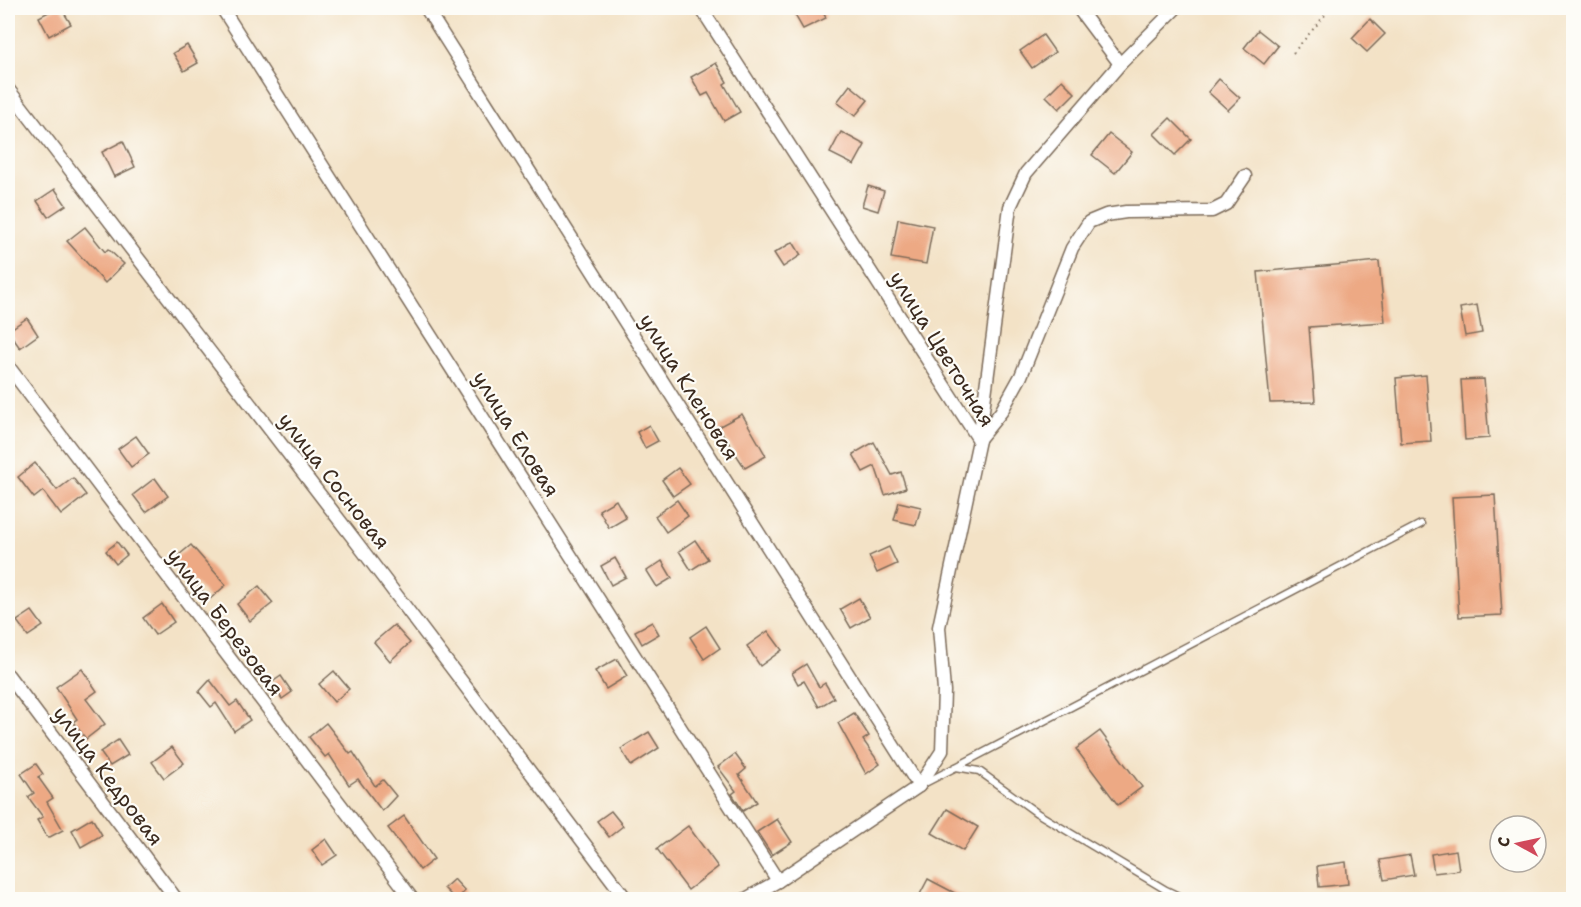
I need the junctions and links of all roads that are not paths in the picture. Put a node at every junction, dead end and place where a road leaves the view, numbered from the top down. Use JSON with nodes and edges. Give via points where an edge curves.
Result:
{"nodes":[{"id":1,"x":222,"y":8,"type":"edge"},
{"id":2,"x":426,"y":8,"type":"edge"},
{"id":3,"x":701,"y":8,"type":"edge"},
{"id":4,"x":1078,"y":8,"type":"edge"},
{"id":5,"x":1176,"y":8,"type":"edge"},
{"id":6,"x":1120,"y":64,"type":"junction"},
{"id":7,"x":8,"y":89,"type":"edge"},
{"id":8,"x":1245,"y":176,"type":"dead end"},
{"id":9,"x":8,"y":366,"type":"edge"},
{"id":10,"x":979,"y":440,"type":"junction"},
{"id":11,"x":1421,"y":524,"type":"dead end"},
{"id":12,"x":8,"y":675,"type":"edge"},
{"id":13,"x":957,"y":768,"type":"junction"},
{"id":14,"x":919,"y":786,"type":"junction"},
{"id":15,"x":778,"y":881,"type":"junction"},
{"id":16,"x":177,"y":900,"type":"edge"},
{"id":17,"x":413,"y":900,"type":"edge"},
{"id":18,"x":627,"y":900,"type":"edge"},
{"id":19,"x":744,"y":900,"type":"edge"},
{"id":20,"x":1187,"y":900,"type":"edge"}],
"edges":[{"from":1,"to":15,"type":"street","name":"улица Еловая"},
{"from":2,"to":14,"type":"street","name":"улица Кленовая"},
{"from":3,"to":10,"type":"street","name":"улица Цветочная"},
{"from":4,"to":6,"type":"street"},
{"from":5,"to":6,"type":"street"},
{"from":6,"to":10,"type":"street","via":[[1026,173],[1010,207]]},
{"from":7,"to":18,"type":"street","name":"улица Сосновая"},
{"from":8,"to":10,"type":"street","via":[[1226,204],[1212,211],[1126,212],[1106,214],[1089,222],[1072,248],[1021,376]]},
{"from":9,"to":17,"type":"street","name":"улица Березовая"},
{"from":10,"to":14,"type":"street","name":"улица Цветочная","via":[[939,627],[944,691],[942,751]]},
{"from":11,"to":13,"type":"lane"},
{"from":12,"to":16,"type":"street","name":"улица Кедровая"},
{"from":13,"to":14,"type":"lane"},
{"from":13,"to":20,"type":"lane","via":[[979,771],[1037,813]]},
{"from":14,"to":15,"type":"street"},
{"from":15,"to":19,"type":"street"}]}
